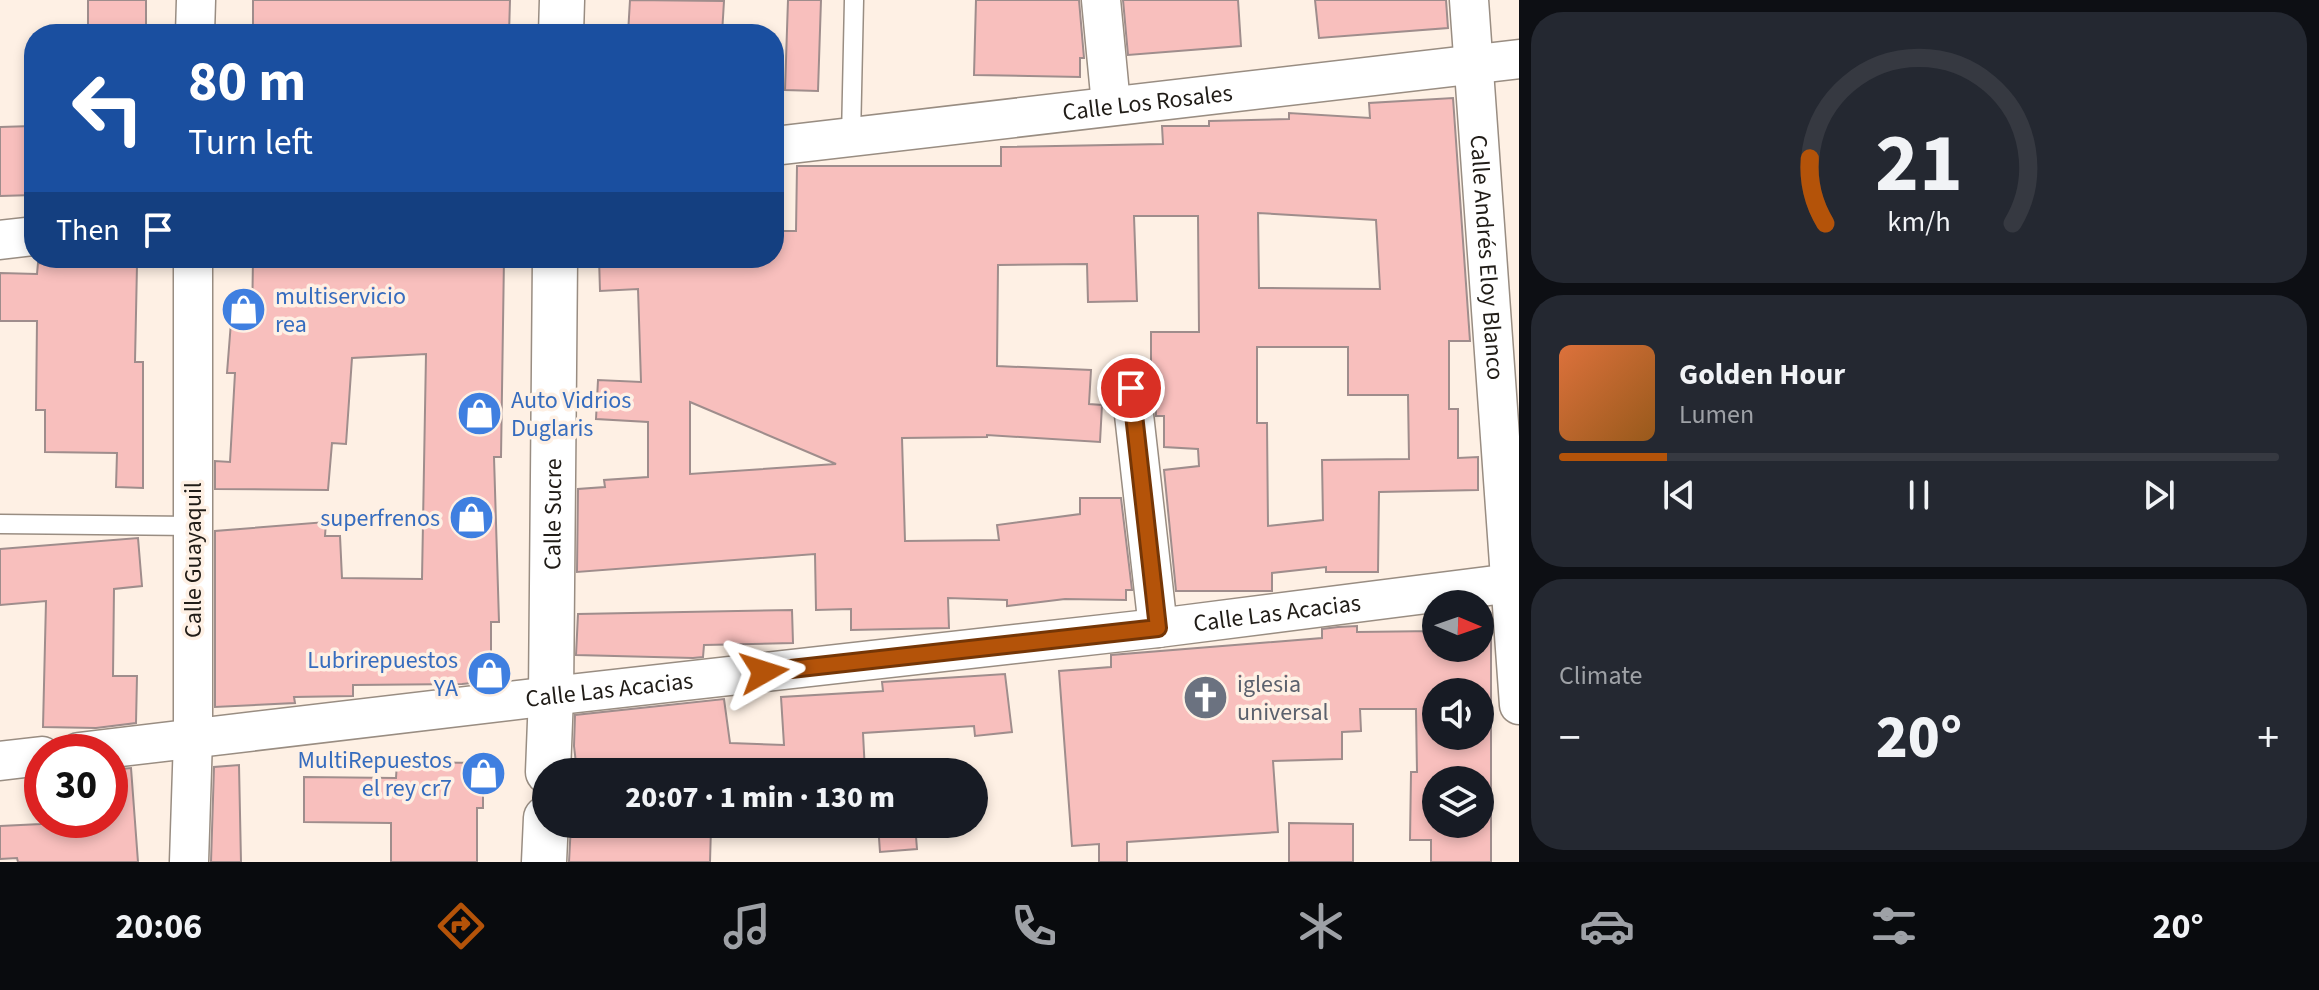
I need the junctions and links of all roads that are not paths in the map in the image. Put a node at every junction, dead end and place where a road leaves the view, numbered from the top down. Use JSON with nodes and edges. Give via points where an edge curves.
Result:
{"nodes":[{"id":1,"x":196,"y":0,"type":"edge"},
{"id":2,"x":562,"y":0,"type":"edge"},
{"id":3,"x":854,"y":0,"type":"edge"},
{"id":4,"x":1101,"y":0,"type":"edge"},
{"id":5,"x":1469,"y":0,"type":"edge"},
{"id":6,"x":195,"y":24,"type":"edge"},
{"id":7,"x":561,"y":24,"type":"edge"},
{"id":8,"x":1519,"y":59,"type":"edge"},
{"id":9,"x":1473,"y":64,"type":"junction"},
{"id":10,"x":1111,"y":105,"type":"junction"},
{"id":11,"x":851,"y":138,"type":"junction"},
{"id":12,"x":784,"y":145,"type":"edge"},
{"id":13,"x":24,"y":237,"type":"edge"},
{"id":14,"x":0,"y":240,"type":"edge"},
{"id":15,"x":193,"y":268,"type":"edge"},
{"id":16,"x":555,"y":268,"type":"edge"},
{"id":17,"x":1131,"y":388,"type":"dead end"},
{"id":18,"x":0,"y":524,"type":"edge"},
{"id":19,"x":193,"y":526,"type":"junction"},
{"id":20,"x":1515,"y":582,"type":"edge"},
{"id":21,"x":1158,"y":628,"type":"junction"},
{"id":22,"x":551,"y":696,"type":"junction"},
{"id":23,"x":1519,"y":705,"type":"edge"},
{"id":24,"x":193,"y":738,"type":"junction"},
{"id":25,"x":128,"y":746,"type":"edge"},
{"id":26,"x":24,"y":758,"type":"edge"},
{"id":27,"x":549,"y":758,"type":"edge"},
{"id":28,"x":0,"y":761,"type":"edge"},
{"id":29,"x":545,"y":838,"type":"edge"},
{"id":30,"x":189,"y":862,"type":"edge"},
{"id":31,"x":544,"y":862,"type":"edge"}],
"edges":[{"from":1,"to":6,"type":"street"},
{"from":2,"to":7,"type":"street"},
{"from":3,"to":11,"type":"lane"},
{"from":4,"to":10,"type":"street"},
{"from":5,"to":9,"type":"street","name":"Calle Andrés Eloy Blanco"},
{"from":8,"to":9,"type":"street","name":"Calle Los Rosales"},
{"from":9,"to":10,"type":"street","name":"Calle Los Rosales"},
{"from":9,"to":20,"type":"street","name":"Calle Andrés Eloy Blanco"},
{"from":10,"to":11,"type":"street","name":"Calle Los Rosales"},
{"from":11,"to":12,"type":"street","name":"Calle Los Rosales"},
{"from":13,"to":14,"type":"street"},
{"from":15,"to":19,"type":"street","name":"Calle Guayaquil"},
{"from":16,"to":22,"type":"street","name":"Calle Sucre"},
{"from":17,"to":21,"type":"street"},
{"from":18,"to":19,"type":"lane"},
{"from":19,"to":24,"type":"street","name":"Calle Guayaquil"},
{"from":20,"to":21,"type":"street","name":"Calle Las Acacias"},
{"from":20,"to":23,"type":"street","name":"Calle Andrés Eloy Blanco"},
{"from":21,"to":22,"type":"street","name":"Calle Las Acacias"},
{"from":22,"to":24,"type":"street","name":"Calle Las Acacias"},
{"from":22,"to":27,"type":"street","name":"Calle Sucre"},
{"from":24,"to":25,"type":"street","name":"Calle Las Acacias"},
{"from":24,"to":30,"type":"street","name":"Calle Guayaquil"},
{"from":26,"to":28,"type":"street"},
{"from":29,"to":31,"type":"street"}]}
